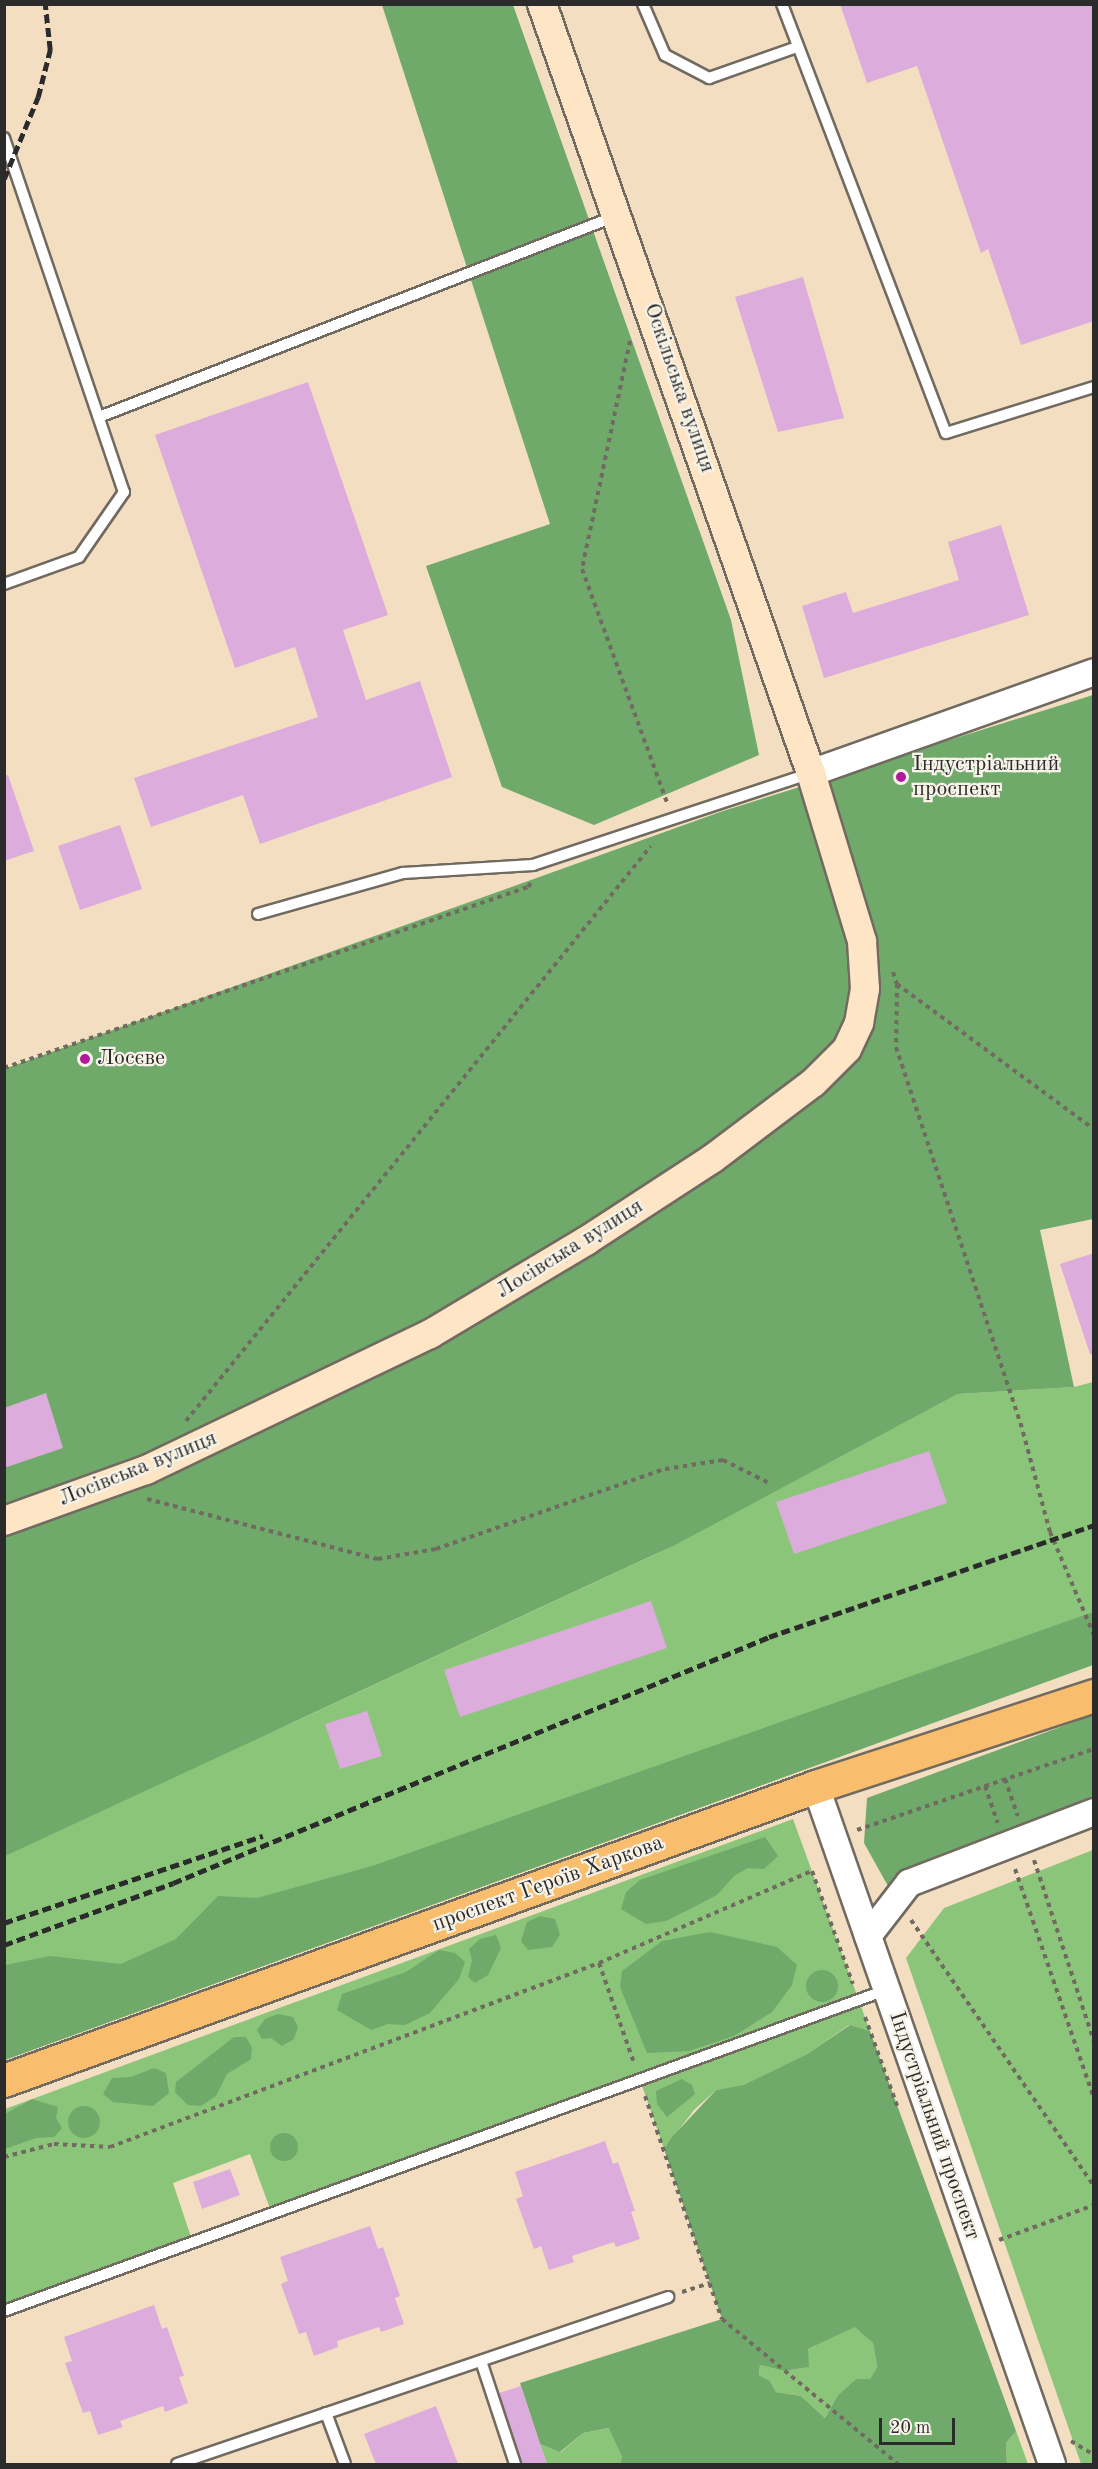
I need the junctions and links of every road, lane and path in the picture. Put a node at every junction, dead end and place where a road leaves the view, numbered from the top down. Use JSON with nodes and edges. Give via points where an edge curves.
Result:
{"nodes":[{"id":1,"x":543,"y":4,"type":"edge"},
{"id":2,"x":643,"y":4,"type":"edge"},
{"id":3,"x":782,"y":4,"type":"edge"},
{"id":4,"x":797,"y":47,"type":"junction"},
{"id":5,"x":4,"y":138,"type":"edge"},
{"id":6,"x":618,"y":216,"type":"junction"},
{"id":7,"x":633,"y":329,"type":"dead end"},
{"id":8,"x":1094,"y":387,"type":"edge"},
{"id":9,"x":99,"y":417,"type":"junction"},
{"id":10,"x":4,"y":584,"type":"edge"},
{"id":11,"x":1094,"y":672,"type":"edge"},
{"id":12,"x":812,"y":772,"type":"junction"},
{"id":13,"x":673,"y":819,"type":"junction"},
{"id":14,"x":551,"y":859,"type":"junction"},
{"id":15,"x":258,"y":914,"type":"dead end"},
{"id":16,"x":897,"y":984,"type":"dead end"},
{"id":17,"x":4,"y":1068,"type":"edge"},
{"id":18,"x":183,"y":1424,"type":"dead end"},
{"id":19,"x":771,"y":1484,"type":"dead end"},
{"id":20,"x":100,"y":1487,"type":"junction"},
{"id":21,"x":4,"y":1521,"type":"edge"},
{"id":22,"x":1094,"y":1635,"type":"edge"},
{"id":23,"x":1094,"y":1696,"type":"edge"},
{"id":24,"x":1094,"y":1749,"type":"edge"},
{"id":25,"x":1005,"y":1779,"type":"junction"},
{"id":26,"x":985,"y":1786,"type":"junction"},
{"id":27,"x":816,"y":1787,"type":"junction"},
{"id":28,"x":1094,"y":1812,"type":"edge"},
{"id":29,"x":834,"y":1838,"type":"junction"},
{"id":30,"x":1016,"y":1841,"type":"junction"},
{"id":31,"x":897,"y":1899,"type":"junction"},
{"id":32,"x":868,"y":1936,"type":"junction"},
{"id":33,"x":599,"y":1963,"type":"dead end"},
{"id":34,"x":886,"y":1990,"type":"junction"},
{"id":35,"x":1094,"y":2041,"type":"edge"},
{"id":36,"x":640,"y":2080,"type":"junction"},
{"id":37,"x":4,"y":2081,"type":"edge"},
{"id":38,"x":1094,"y":2099,"type":"edge"},
{"id":39,"x":1094,"y":2186,"type":"edge"},
{"id":40,"x":1094,"y":2205,"type":"edge"},
{"id":41,"x":996,"y":2241,"type":"dead end"},
{"id":42,"x":710,"y":2283,"type":"junction"},
{"id":43,"x":668,"y":2297,"type":"joint"},
{"id":44,"x":4,"y":2311,"type":"edge"},
{"id":45,"x":481,"y":2361,"type":"junction"},
{"id":46,"x":326,"y":2413,"type":"junction"},
{"id":47,"x":206,"y":2460,"type":"edge"},
{"id":48,"x":177,"y":2464,"type":"edge"},
{"id":49,"x":345,"y":2464,"type":"edge"},
{"id":50,"x":515,"y":2464,"type":"edge"},
{"id":51,"x":898,"y":2464,"type":"edge"},
{"id":52,"x":1052,"y":2464,"type":"edge"}],
"edges":[{"from":1,"to":6,"type":"main road","name":"Оскільська вулиця"},
{"from":2,"to":4,"type":"lane","via":[[665,55],[709,78]]},
{"from":3,"to":4,"type":"lane"},
{"from":4,"to":8,"type":"lane","via":[[946,433]]},
{"from":5,"to":9,"type":"lane"},
{"from":6,"to":9,"type":"lane"},
{"from":6,"to":12,"type":"main road","name":"Оскільська вулиця"},
{"from":7,"to":13,"type":"path","via":[[582,569]]},
{"from":9,"to":10,"type":"lane","via":[[124,492],[79,557]]},
{"from":11,"to":12,"type":"street"},
{"from":12,"to":13,"type":"lane"},
{"from":12,"to":20,"type":"main road","name":"Лосівська вулиця","via":[[862,941],[865,989],[859,1023],[847,1049],[820,1077],[712,1160],[430,1334],[157,1465]]},
{"from":13,"to":14,"type":"lane"},
{"from":13,"to":18,"type":"path"},
{"from":14,"to":15,"type":"lane","via":[[532,865],[403,873]]},
{"from":14,"to":17,"type":"path","via":[[528,887]]},
{"from":16,"to":22,"type":"path","via":[[896,1047],[1019,1421],[1050,1532]]},
{"from":19,"to":20,"type":"path","via":[[723,1460],[665,1469],[436,1549],[378,1559]]},
{"from":20,"to":21,"type":"main road","name":"Лосівська вулиця"},
{"from":23,"to":27,"type":"main road","name":"проспект Героїв Харкова"},
{"from":24,"to":25,"type":"path"},
{"from":25,"to":26,"type":"path"},
{"from":25,"to":30,"type":"path"},
{"from":26,"to":29,"type":"path"},
{"from":26,"to":30,"type":"path"},
{"from":27,"to":29,"type":"street","name":"Індустріальний проспект"},
{"from":27,"to":37,"type":"main road","name":"проспект Героїв Харкова"},
{"from":28,"to":30,"type":"street"},
{"from":29,"to":32,"type":"street","name":"Індустріальний проспект"},
{"from":30,"to":31,"type":"street","via":[[909,1882]]},
{"from":30,"to":35,"type":"path"},
{"from":30,"to":38,"type":"path"},
{"from":31,"to":32,"type":"street"},
{"from":31,"to":39,"type":"path"},
{"from":32,"to":34,"type":"street","name":"Індустріальний проспект"},
{"from":33,"to":36,"type":"path"},
{"from":34,"to":36,"type":"lane"},
{"from":34,"to":52,"type":"street","name":"Індустріальний проспект"},
{"from":36,"to":42,"type":"path"},
{"from":36,"to":44,"type":"lane"},
{"from":40,"to":41,"type":"path"},
{"from":42,"to":43,"type":"path"},
{"from":42,"to":51,"type":"path","via":[[722,2319]]},
{"from":43,"to":45,"type":"lane"},
{"from":45,"to":46,"type":"lane"},
{"from":45,"to":50,"type":"lane"},
{"from":46,"to":47,"type":"lane"},
{"from":46,"to":49,"type":"lane"},
{"from":47,"to":48,"type":"lane"}]}
